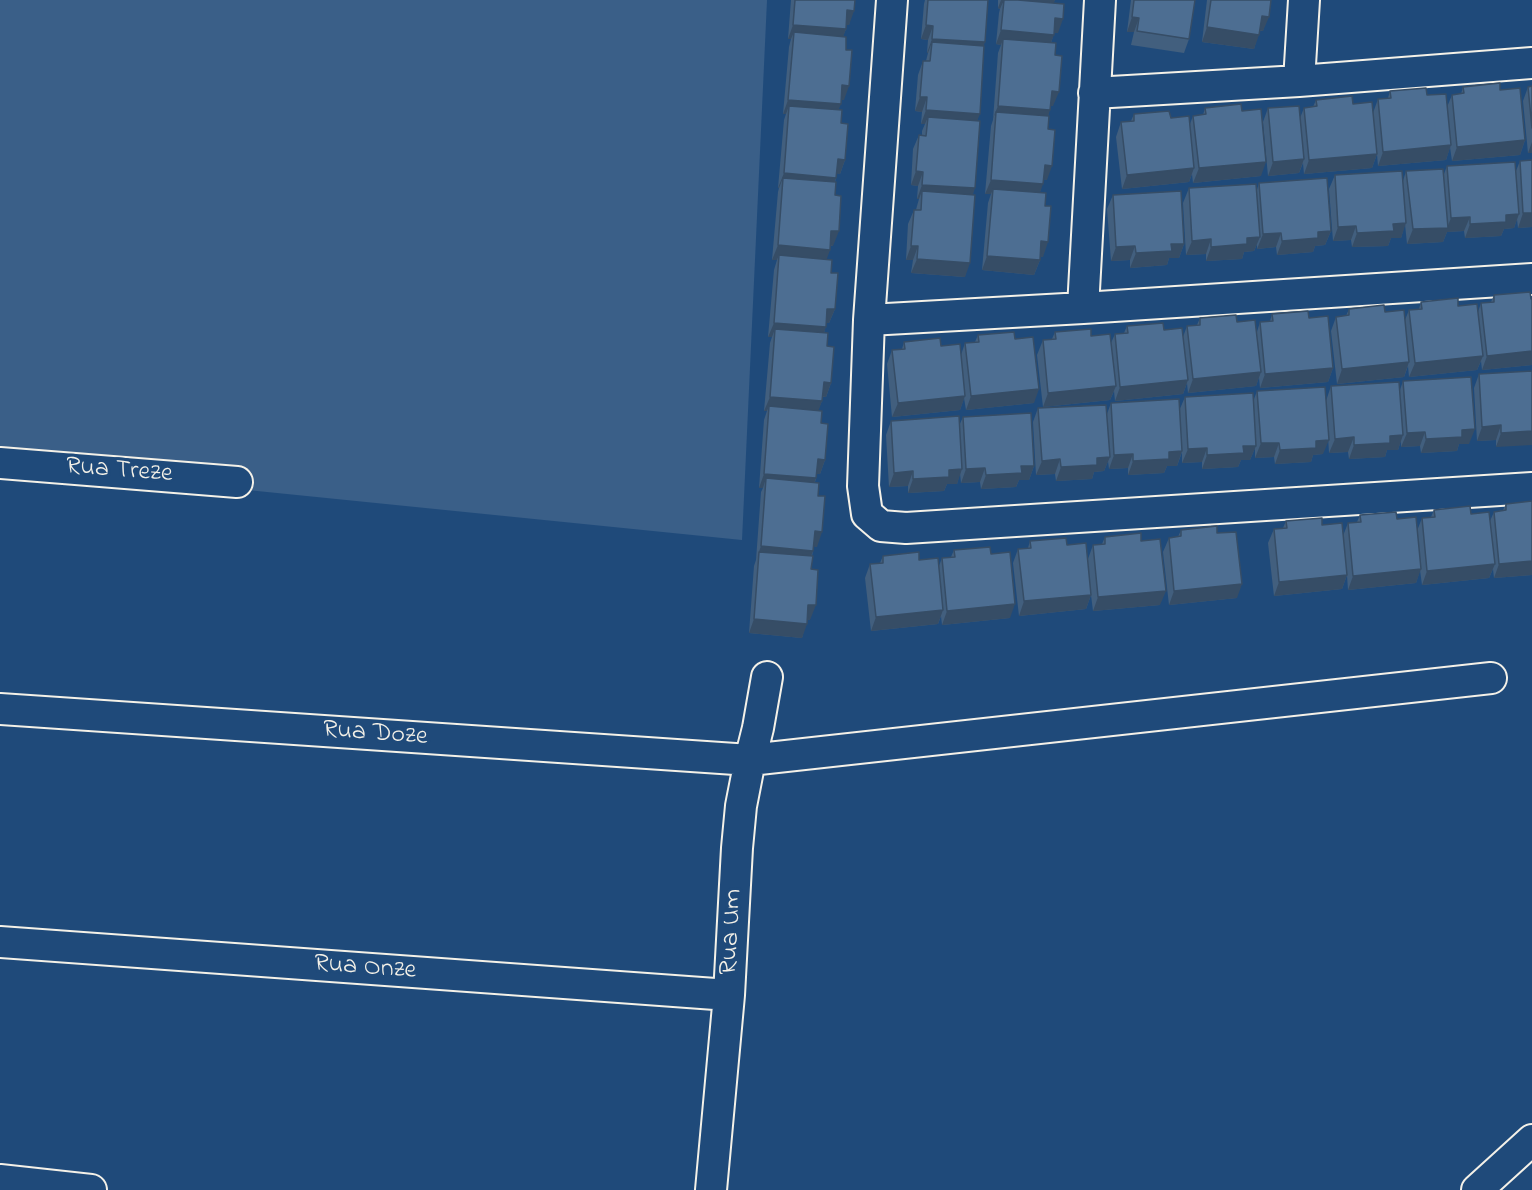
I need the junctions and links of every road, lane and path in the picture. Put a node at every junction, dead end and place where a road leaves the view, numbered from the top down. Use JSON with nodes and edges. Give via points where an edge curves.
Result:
{"nodes":[{"id":1,"x":892,"y":0,"type":"edge"},
{"id":2,"x":1100,"y":0,"type":"edge"},
{"id":3,"x":1304,"y":0,"type":"edge"},
{"id":4,"x":1526,"y":60,"type":"edge"},
{"id":5,"x":1299,"y":81,"type":"junction"},
{"id":6,"x":1095,"y":93,"type":"junction"},
{"id":7,"x":1532,"y":279,"type":"edge"},
{"id":8,"x":1083,"y":308,"type":"junction"},
{"id":9,"x":869,"y":320,"type":"junction"},
{"id":10,"x":0,"y":463,"type":"edge"},
{"id":11,"x":237,"y":482,"type":"dead end"},
{"id":12,"x":1532,"y":488,"type":"edge"},
{"id":13,"x":767,"y":677,"type":"dead end"},
{"id":14,"x":1491,"y":678,"type":"dead end"},
{"id":15,"x":0,"y":709,"type":"edge"},
{"id":16,"x":750,"y":760,"type":"junction"},
{"id":17,"x":0,"y":942,"type":"edge"},
{"id":18,"x":729,"y":995,"type":"junction"},
{"id":19,"x":1532,"y":1140,"type":"edge"},
{"id":20,"x":0,"y":1180,"type":"edge"},
{"id":21,"x":91,"y":1190,"type":"edge"},
{"id":22,"x":711,"y":1190,"type":"edge"},
{"id":23,"x":1478,"y":1190,"type":"edge"}],
"edges":[{"from":1,"to":9,"type":"street"},
{"from":2,"to":6,"type":"street"},
{"from":3,"to":5,"type":"street"},
{"from":4,"to":5,"type":"street"},
{"from":5,"to":6,"type":"street"},
{"from":6,"to":8,"type":"street"},
{"from":7,"to":8,"type":"street"},
{"from":8,"to":9,"type":"street"},
{"from":9,"to":12,"type":"street","via":[[863,486],[867,514],[881,526],[906,528]]},
{"from":10,"to":11,"type":"street","name":"Rua Treze"},
{"from":13,"to":16,"type":"street","name":"Rua Um"},
{"from":14,"to":16,"type":"street","name":"Rua Doze"},
{"from":15,"to":16,"type":"street","name":"Rua Doze"},
{"from":16,"to":18,"type":"street","name":"Rua Um","via":[[738,837]]},
{"from":17,"to":18,"type":"street","name":"Rua Onze"},
{"from":18,"to":22,"type":"street","name":"Rua Um"},
{"from":19,"to":23,"type":"street"},
{"from":20,"to":21,"type":"street"}]}
